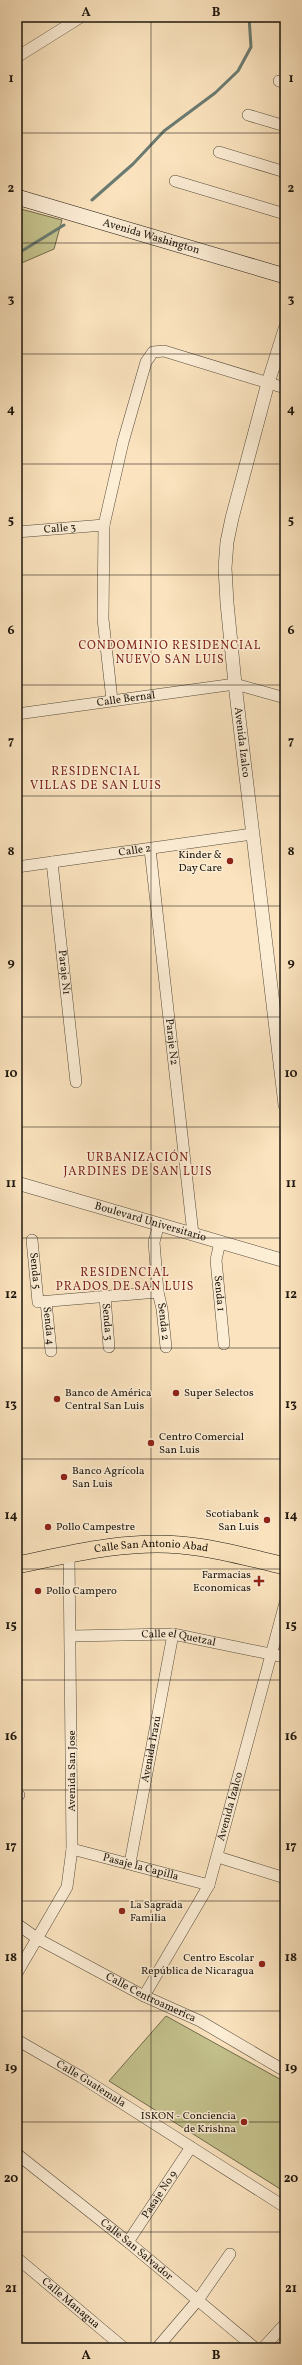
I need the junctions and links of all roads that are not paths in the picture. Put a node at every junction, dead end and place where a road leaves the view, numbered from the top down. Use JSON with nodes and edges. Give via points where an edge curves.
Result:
{"nodes":[{"id":1,"x":81,"y":17,"type":"edge"},
{"id":2,"x":17,"y":57,"type":"edge"},
{"id":3,"x":248,"y":115,"type":"dead end"},
{"id":4,"x":285,"y":126,"type":"edge"},
{"id":5,"x":218,"y":152,"type":"dead end"},
{"id":6,"x":285,"y":172,"type":"edge"},
{"id":7,"x":175,"y":181,"type":"dead end"},
{"id":8,"x":17,"y":196,"type":"edge"},
{"id":9,"x":285,"y":214,"type":"edge"},
{"id":10,"x":285,"y":276,"type":"edge"},
{"id":11,"x":285,"y":329,"type":"edge"},
{"id":12,"x":268,"y":382,"type":"junction"},
{"id":13,"x":285,"y":388,"type":"edge"},
{"id":14,"x":104,"y":525,"type":"junction"},
{"id":15,"x":17,"y":532,"type":"edge"},
{"id":16,"x":235,"y":684,"type":"junction"},
{"id":17,"x":285,"y":698,"type":"edge"},
{"id":18,"x":112,"y":700,"type":"junction"},
{"id":19,"x":17,"y":714,"type":"edge"},
{"id":20,"x":252,"y":834,"type":"junction"},
{"id":21,"x":150,"y":849,"type":"junction"},
{"id":22,"x":52,"y":862,"type":"junction"},
{"id":23,"x":17,"y":867,"type":"edge"},
{"id":24,"x":76,"y":1082,"type":"dead end"},
{"id":25,"x":285,"y":1105,"type":"edge"},
{"id":26,"x":17,"y":1183,"type":"edge"},
{"id":27,"x":159,"y":1224,"type":"junction"},
{"id":28,"x":193,"y":1234,"type":"junction"},
{"id":29,"x":32,"y":1240,"type":"dead end"},
{"id":30,"x":220,"y":1242,"type":"junction"},
{"id":31,"x":285,"y":1260,"type":"edge"},
{"id":32,"x":158,"y":1292,"type":"junction"},
{"id":33,"x":104,"y":1297,"type":"junction"},
{"id":34,"x":42,"y":1302,"type":"junction"},
{"id":35,"x":224,"y":1344,"type":"dead end"},
{"id":36,"x":109,"y":1347,"type":"dead end"},
{"id":37,"x":166,"y":1347,"type":"dead end"},
{"id":38,"x":51,"y":1351,"type":"dead end"},
{"id":39,"x":69,"y":1555,"type":"junction"},
{"id":40,"x":17,"y":1565,"type":"edge"},
{"id":41,"x":285,"y":1566,"type":"edge"},
{"id":42,"x":285,"y":1602,"type":"edge"},
{"id":43,"x":173,"y":1634,"type":"junction"},
{"id":44,"x":71,"y":1636,"type":"junction"},
{"id":45,"x":272,"y":1653,"type":"junction"},
{"id":46,"x":285,"y":1657,"type":"edge"},
{"id":47,"x":72,"y":1849,"type":"junction"},
{"id":48,"x":218,"y":1857,"type":"junction"},
{"id":49,"x":130,"y":1863,"type":"junction"},
{"id":50,"x":285,"y":1878,"type":"edge"},
{"id":51,"x":209,"y":1885,"type":"junction"},
{"id":52,"x":17,"y":1924,"type":"edge"},
{"id":53,"x":38,"y":1939,"type":"junction"},
{"id":54,"x":17,"y":1973,"type":"edge"},
{"id":55,"x":144,"y":1996,"type":"junction"},
{"id":56,"x":17,"y":2040,"type":"edge"},
{"id":57,"x":285,"y":2071,"type":"edge"},
{"id":58,"x":191,"y":2147,"type":"junction"},
{"id":59,"x":17,"y":2153,"type":"edge"},
{"id":60,"x":285,"y":2207,"type":"edge"},
{"id":61,"x":128,"y":2242,"type":"junction"},
{"id":62,"x":230,"y":2254,"type":"dead end"},
{"id":63,"x":17,"y":2258,"type":"edge"},
{"id":64,"x":198,"y":2300,"type":"junction"},
{"id":65,"x":285,"y":2324,"type":"edge"},
{"id":66,"x":124,"y":2348,"type":"edge"},
{"id":67,"x":157,"y":2348,"type":"edge"},
{"id":68,"x":254,"y":2348,"type":"edge"},
{"id":69,"x":263,"y":2348,"type":"edge"}],
"edges":[{"from":1,"to":2,"type":"street"},
{"from":3,"to":4,"type":"street"},
{"from":5,"to":6,"type":"street"},
{"from":7,"to":9,"type":"street"},
{"from":8,"to":10,"type":"main road","name":"Avenida Washington"},
{"from":11,"to":12,"type":"street","name":"Avenida Izalco"},
{"from":12,"to":13,"type":"street"},
{"from":12,"to":14,"type":"street","via":[[164,351],[153,352],[146,362],[123,442]]},
{"from":12,"to":16,"type":"street","name":"Avenida Izalco","via":[[227,542],[227,603]]},
{"from":14,"to":15,"type":"street","name":"Calle 3"},
{"from":14,"to":18,"type":"street","via":[[103,620]]},
{"from":16,"to":17,"type":"street"},
{"from":16,"to":18,"type":"street","name":"Calle Bernal"},
{"from":16,"to":20,"type":"street","name":"Avenida Izalco"},
{"from":18,"to":19,"type":"street","name":"Calle Bernal"},
{"from":20,"to":21,"type":"street","name":"Calle 2"},
{"from":20,"to":25,"type":"street","name":"Avenida Izalco"},
{"from":21,"to":22,"type":"street","name":"Calle 2"},
{"from":21,"to":28,"type":"street","name":"Paraje N2"},
{"from":22,"to":23,"type":"street","name":"Calle 2"},
{"from":22,"to":24,"type":"street","name":"Paraje N1"},
{"from":26,"to":27,"type":"street","name":"Boulevard Universitario"},
{"from":27,"to":28,"type":"street","name":"Boulevard Universitario"},
{"from":27,"to":32,"type":"street","name":"Senda 2","via":[[154,1242]]},
{"from":28,"to":30,"type":"street","name":"Boulevard Universitario"},
{"from":29,"to":34,"type":"street","name":"Senda 5"},
{"from":30,"to":31,"type":"street","name":"Boulevard Universitario"},
{"from":30,"to":35,"type":"street","name":"Senda 1","via":[[216,1260]]},
{"from":32,"to":33,"type":"street"},
{"from":32,"to":37,"type":"street","name":"Senda 2"},
{"from":33,"to":34,"type":"street"},
{"from":33,"to":36,"type":"street","name":"Senda 3"},
{"from":34,"to":38,"type":"street","name":"Senda 4"},
{"from":39,"to":40,"type":"main road","name":"Calle San Antonio Abad"},
{"from":39,"to":41,"type":"main road","name":"Calle San Antonio Abad","via":[[138,1545],[179,1545],[204,1547]]},
{"from":39,"to":44,"type":"street","name":"Avenida San Jose"},
{"from":42,"to":45,"type":"street","name":"Avenida Izalco"},
{"from":43,"to":44,"type":"street","name":"Calle el Quetzal"},
{"from":43,"to":45,"type":"street","name":"Calle el Quetzal"},
{"from":43,"to":49,"type":"street","name":"Avenida Irazú"},
{"from":44,"to":47,"type":"street","name":"Avenida San Jose"},
{"from":45,"to":46,"type":"street","name":"Calle el Quetzal"},
{"from":45,"to":48,"type":"street","name":"Avenida Izalco"},
{"from":47,"to":49,"type":"street","name":"Pasaje la Capilla"},
{"from":47,"to":53,"type":"street","name":"Avenida San Jose","via":[[67,1887]]},
{"from":48,"to":50,"type":"street"},
{"from":48,"to":51,"type":"street","name":"Avenida Izalco"},
{"from":49,"to":51,"type":"street","name":"Pasaje la Capilla"},
{"from":51,"to":55,"type":"street","name":"Avenida Izalco"},
{"from":52,"to":53,"type":"street","name":"Calle Centroamerica"},
{"from":53,"to":54,"type":"street","name":"Avenida San Jose"},
{"from":53,"to":55,"type":"street","name":"Calle Centroamerica"},
{"from":55,"to":57,"type":"street","name":"Calle Centroamerica","via":[[200,2021]]},
{"from":56,"to":58,"type":"street","name":"Calle Guatemala"},
{"from":58,"to":60,"type":"street","name":"Calle Guatemala"},
{"from":58,"to":61,"type":"street","name":"Pasaje No 9"},
{"from":59,"to":61,"type":"street","name":"Calle San Salvador"},
{"from":61,"to":64,"type":"street","name":"Calle San Salvador"},
{"from":62,"to":64,"type":"street"},
{"from":63,"to":66,"type":"street","name":"Calle Managua"},
{"from":64,"to":67,"type":"street"},
{"from":64,"to":68,"type":"street","name":"Calle San Salvador"},
{"from":65,"to":69,"type":"street"}]}
